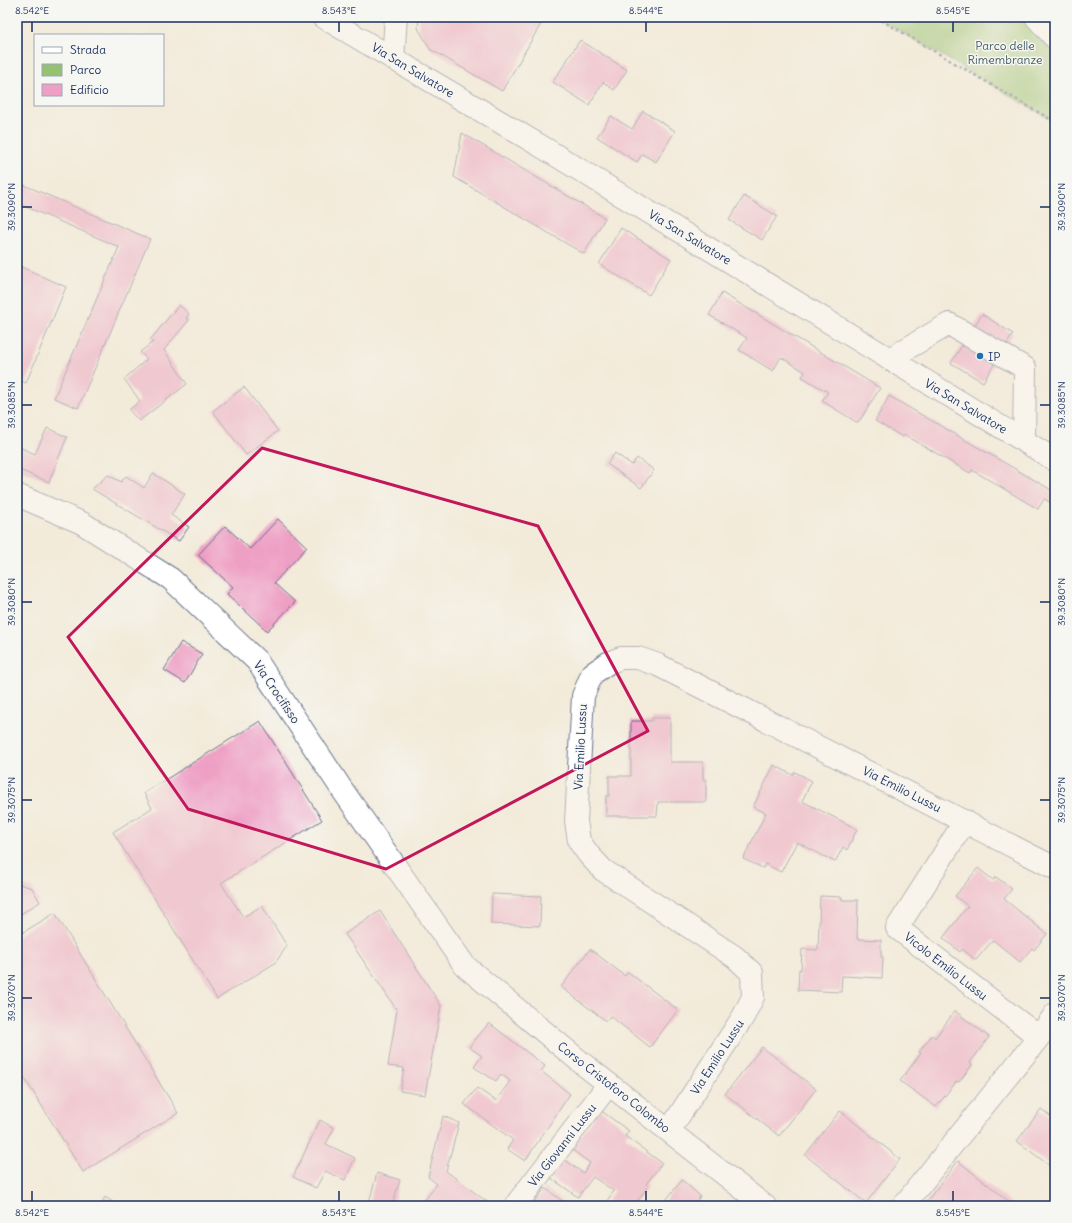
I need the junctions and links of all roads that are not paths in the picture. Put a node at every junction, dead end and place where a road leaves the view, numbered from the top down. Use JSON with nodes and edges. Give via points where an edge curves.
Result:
{"nodes":[{"id":1,"x":323,"y":17,"type":"edge"},
{"id":2,"x":396,"y":17,"type":"edge"},
{"id":3,"x":1036,"y":17,"type":"edge"},
{"id":4,"x":346,"y":24,"type":"edge"},
{"id":5,"x":1055,"y":38,"type":"edge"},
{"id":6,"x":393,"y":58,"type":"junction"},
{"id":7,"x":889,"y":359,"type":"junction"},
{"id":8,"x":1024,"y":441,"type":"junction"},
{"id":9,"x":1055,"y":460,"type":"edge"},
{"id":10,"x":17,"y":495,"type":"edge"},
{"id":11,"x":965,"y":821,"type":"junction"},
{"id":12,"x":1055,"y":868,"type":"edge"},
{"id":13,"x":465,"y":966,"type":"joint"},
{"id":14,"x":1055,"y":1014,"type":"edge"},
{"id":15,"x":1039,"y":1037,"type":"junction"},
{"id":16,"x":609,"y":1084,"type":"junction"},
{"id":17,"x":669,"y":1131,"type":"junction"},
{"id":18,"x":515,"y":1206,"type":"edge"},
{"id":19,"x":765,"y":1206,"type":"edge"},
{"id":20,"x":903,"y":1206,"type":"edge"}],
"edges":[{"from":1,"to":4,"type":"street","name":"Via San Salvatore"},
{"from":2,"to":6,"type":"street"},
{"from":3,"to":5,"type":"street"},
{"from":4,"to":6,"type":"street","name":"Via San Salvatore"},
{"from":6,"to":7,"type":"street","name":"Via San Salvatore"},
{"from":7,"to":8,"type":"street","name":"Via San Salvatore"},
{"from":7,"to":8,"type":"street","via":[[949,324],[1025,368]]},
{"from":8,"to":9,"type":"street","name":"Via San Salvatore"},
{"from":10,"to":13,"type":"street","name":"Via Crocifisso","via":[[82,523],[171,579],[257,661],[341,788]]},
{"from":11,"to":12,"type":"street","name":"Via Emilio Lussu"},
{"from":11,"to":15,"type":"street","name":"Vicolo Emilio Lussu","via":[[897,928]]},
{"from":11,"to":17,"type":"street","name":"Via Emilio Lussu","via":[[658,664],[638,658],[621,658],[592,674],[583,696],[576,821],[579,841],[603,870],[735,956],[752,973],[753,997],[743,1017]]},
{"from":13,"to":16,"type":"street","name":"Corso Cristoforo Colombo"},
{"from":14,"to":15,"type":"street"},
{"from":15,"to":20,"type":"street"},
{"from":16,"to":17,"type":"street","name":"Corso Cristoforo Colombo"},
{"from":16,"to":18,"type":"street","name":"Via Giovanni Lussu"},
{"from":17,"to":19,"type":"street","name":"Corso Cristoforo Colombo"}]}
